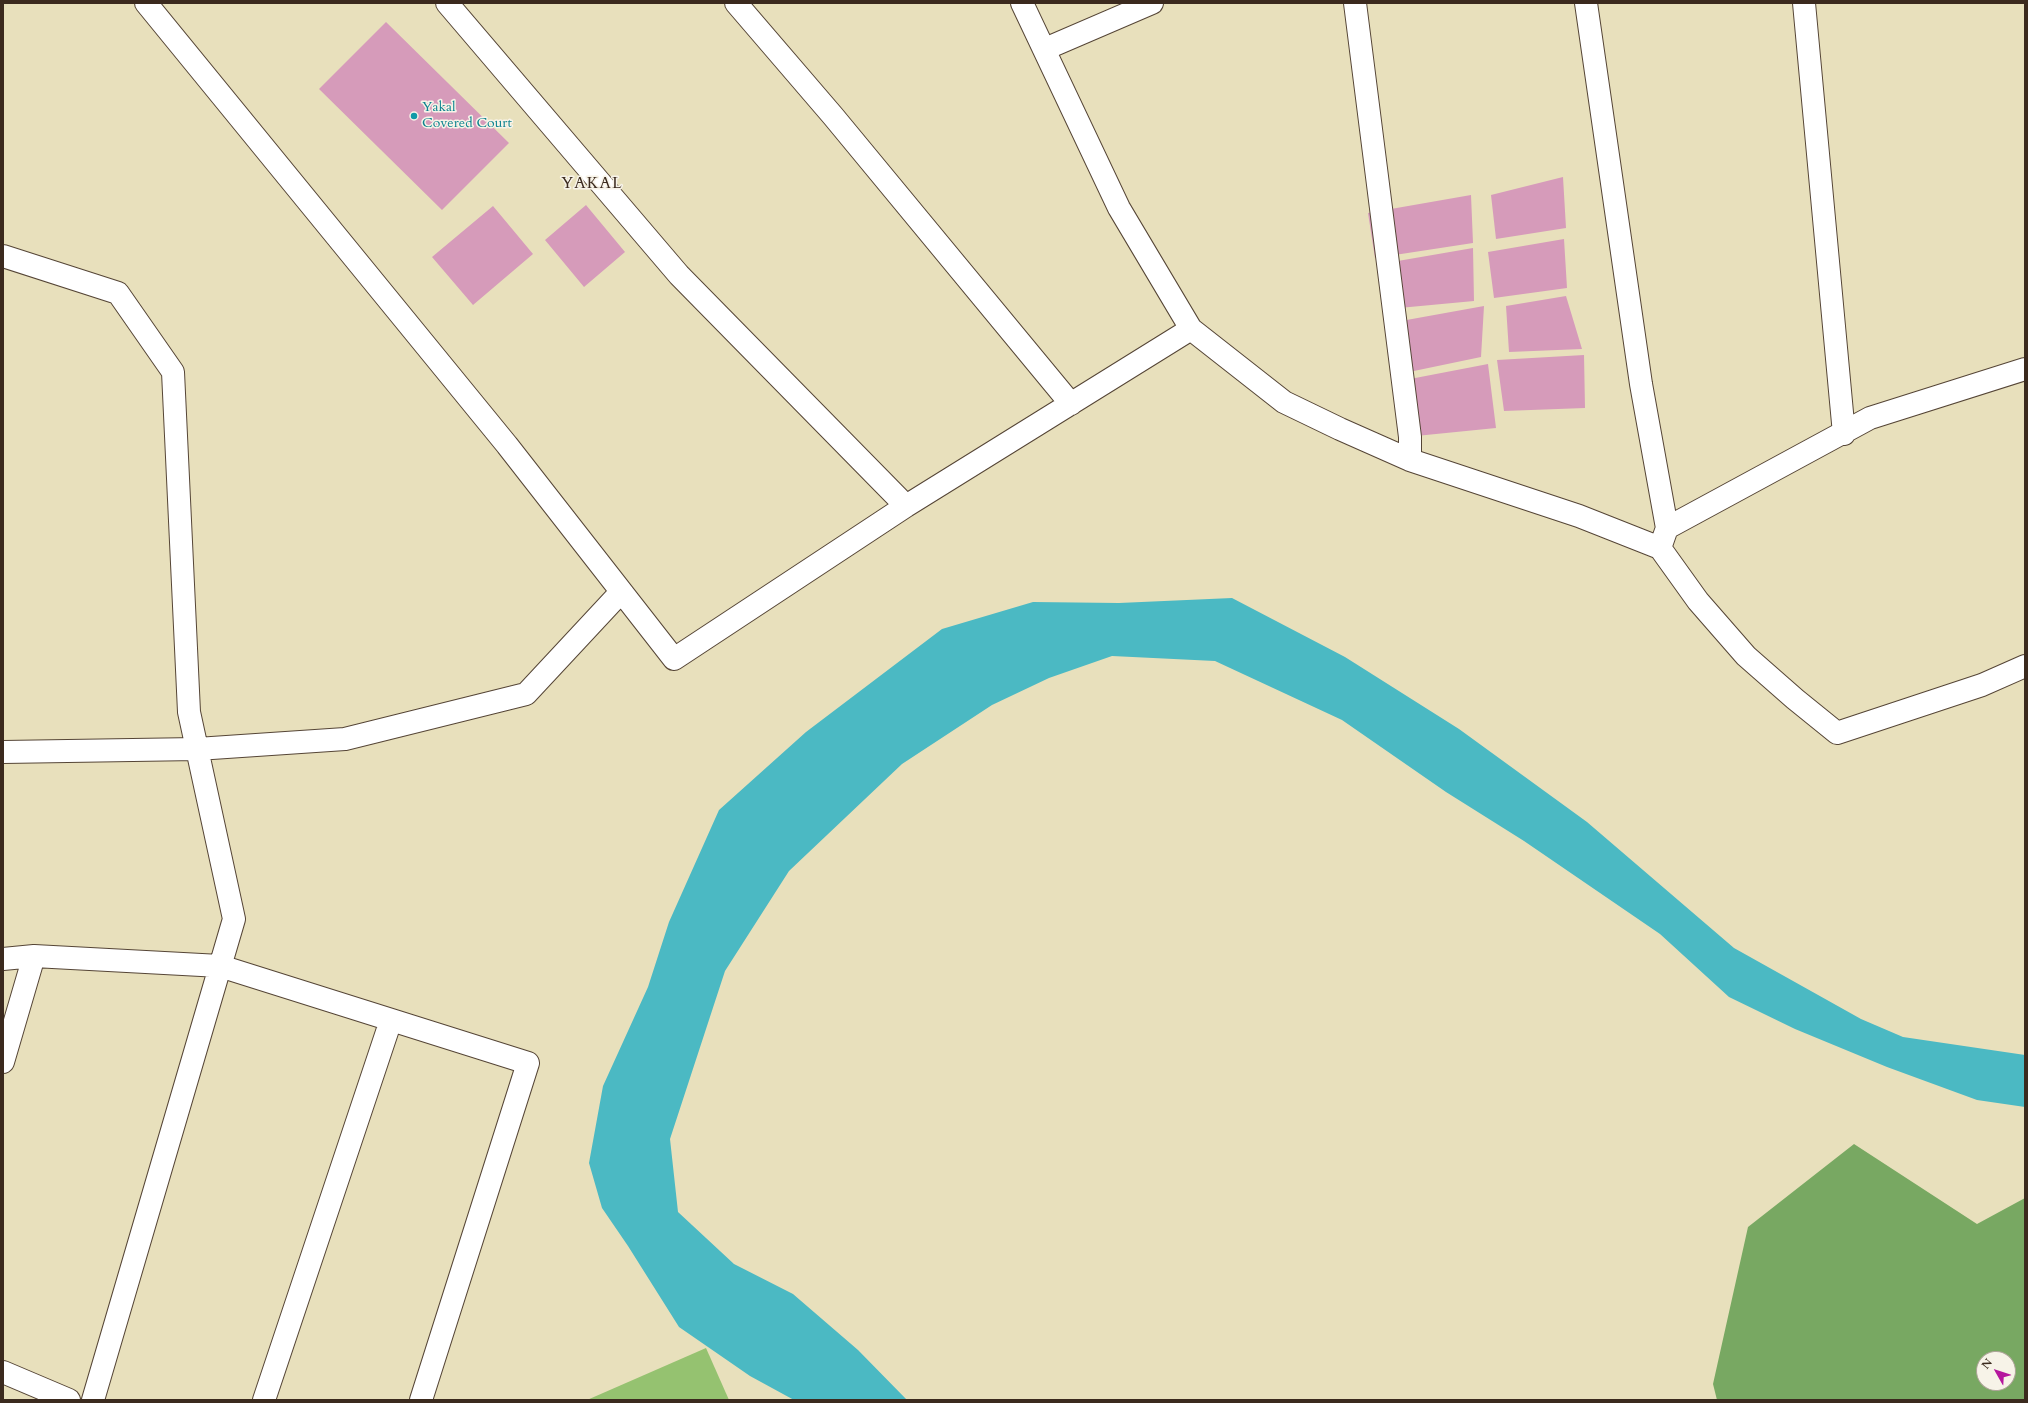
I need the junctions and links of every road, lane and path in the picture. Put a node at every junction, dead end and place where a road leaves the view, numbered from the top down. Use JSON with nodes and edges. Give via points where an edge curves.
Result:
{"nodes":[{"id":1,"x":146,"y":3,"type":"edge"},
{"id":2,"x":447,"y":3,"type":"edge"},
{"id":3,"x":736,"y":3,"type":"edge"},
{"id":4,"x":1022,"y":3,"type":"edge"},
{"id":5,"x":1152,"y":3,"type":"edge"},
{"id":6,"x":1355,"y":3,"type":"edge"},
{"id":7,"x":1586,"y":3,"type":"edge"},
{"id":8,"x":1804,"y":3,"type":"edge"},
{"id":9,"x":1045,"y":49,"type":"junction"},
{"id":10,"x":3,"y":256,"type":"edge"},
{"id":11,"x":1191,"y":329,"type":"junction"},
{"id":12,"x":2025,"y":369,"type":"edge"},
{"id":13,"x":1072,"y":404,"type":"junction"},
{"id":14,"x":1844,"y":434,"type":"junction"},
{"id":15,"x":1410,"y":460,"type":"junction"},
{"id":16,"x":906,"y":506,"type":"junction"},
{"id":17,"x":1666,"y":528,"type":"junction"},
{"id":18,"x":1660,"y":548,"type":"junction"},
{"id":19,"x":621,"y":592,"type":"junction"},
{"id":20,"x":2025,"y":666,"type":"edge"},
{"id":21,"x":197,"y":749,"type":"junction"},
{"id":22,"x":3,"y":752,"type":"edge"},
{"id":23,"x":34,"y":956,"type":"junction"},
{"id":24,"x":3,"y":959,"type":"edge"},
{"id":25,"x":220,"y":966,"type":"junction"},
{"id":26,"x":391,"y":1020,"type":"junction"},
{"id":27,"x":3,"y":1062,"type":"edge"},
{"id":28,"x":3,"y":1372,"type":"edge"},
{"id":29,"x":69,"y":1400,"type":"edge"},
{"id":30,"x":93,"y":1400,"type":"edge"},
{"id":31,"x":264,"y":1400,"type":"edge"},
{"id":32,"x":421,"y":1400,"type":"edge"}],
"edges":[{"from":1,"to":19,"type":"street","via":[[502,439]]},
{"from":2,"to":16,"type":"street","via":[[679,275]]},
{"from":3,"to":13,"type":"street"},
{"from":4,"to":9,"type":"street"},
{"from":5,"to":9,"type":"street"},
{"from":6,"to":15,"type":"street","via":[[1410,437]]},
{"from":7,"to":17,"type":"street","via":[[1641,384]]},
{"from":8,"to":14,"type":"street"},
{"from":9,"to":11,"type":"street","via":[[1119,208]]},
{"from":10,"to":21,"type":"street","via":[[118,293],[173,372],[189,712]]},
{"from":11,"to":13,"type":"street"},
{"from":11,"to":15,"type":"street","via":[[1284,402]]},
{"from":12,"to":14,"type":"street","via":[[1870,418]]},
{"from":13,"to":16,"type":"street"},
{"from":14,"to":17,"type":"street"},
{"from":15,"to":18,"type":"street","via":[[1579,516]]},
{"from":16,"to":19,"type":"street","via":[[674,659]]},
{"from":17,"to":18,"type":"street"},
{"from":18,"to":20,"type":"street","via":[[1698,600],[1746,656],[1837,733],[1982,685]]},
{"from":19,"to":21,"type":"street","via":[[526,694],[345,739]]},
{"from":21,"to":22,"type":"street"},
{"from":21,"to":25,"type":"street","via":[[234,920]]},
{"from":23,"to":24,"type":"street"},
{"from":23,"to":25,"type":"street"},
{"from":23,"to":27,"type":"street"},
{"from":25,"to":26,"type":"street"},
{"from":25,"to":30,"type":"street"},
{"from":26,"to":31,"type":"street"},
{"from":26,"to":32,"type":"street","via":[[528,1063]]},
{"from":28,"to":29,"type":"street"}]}
